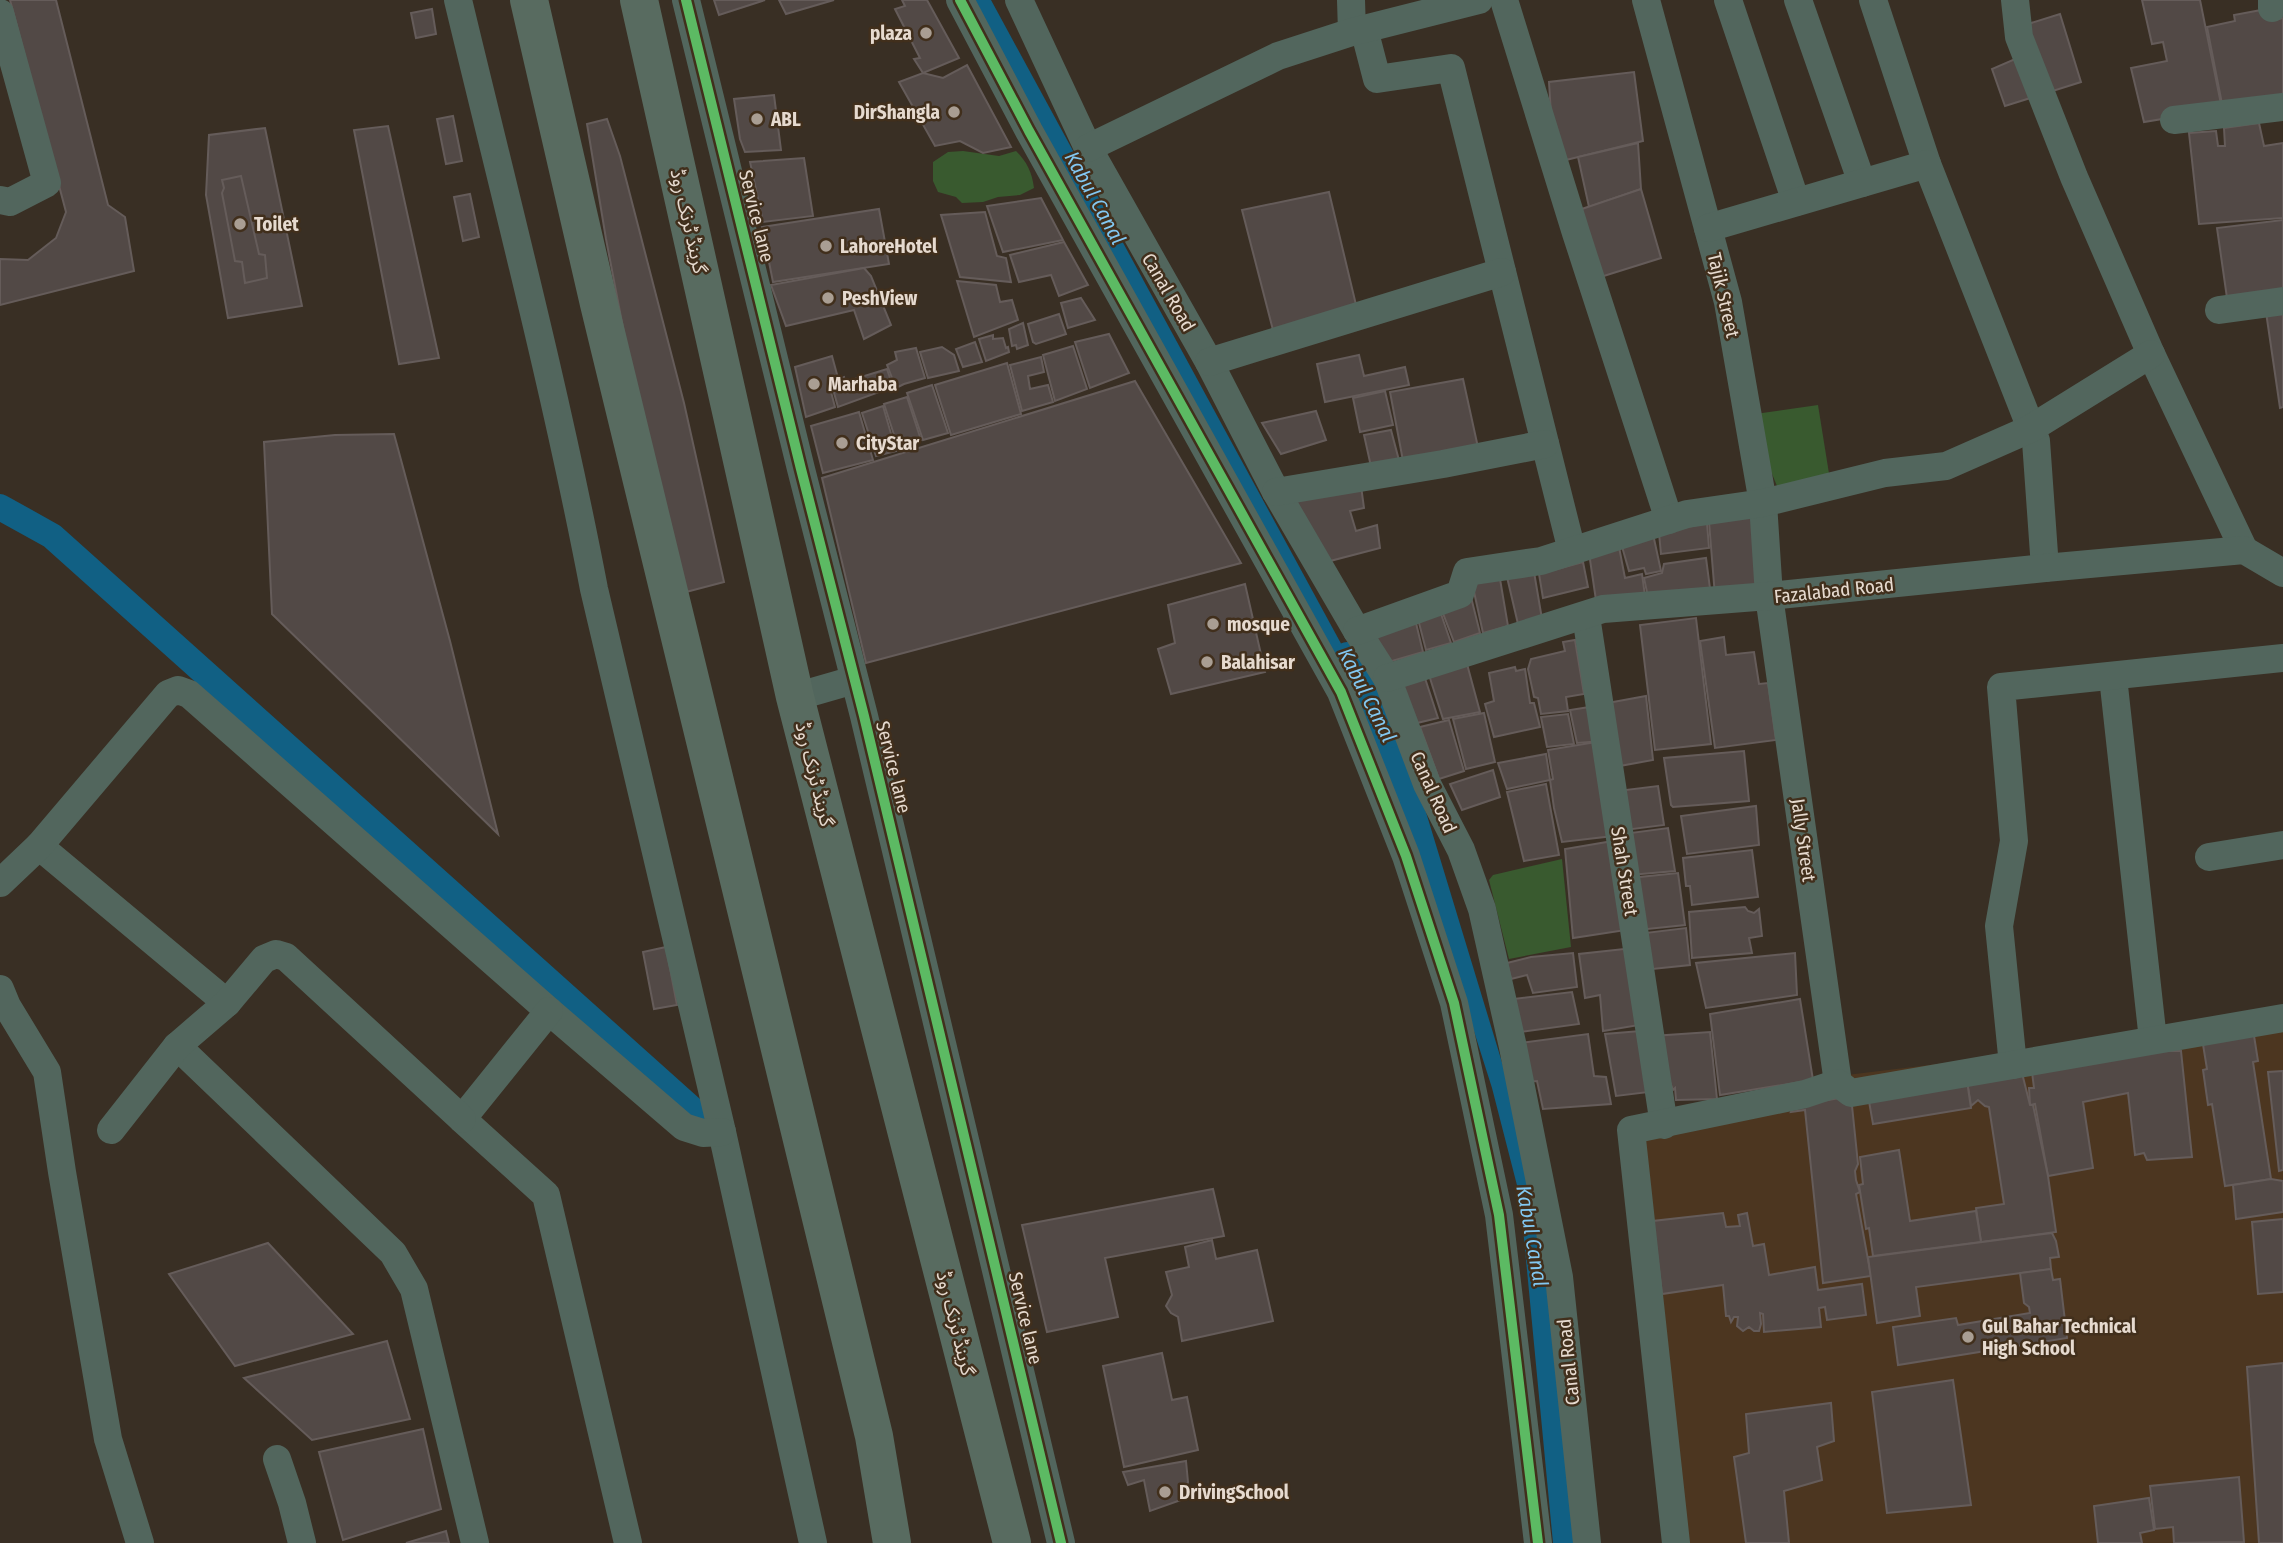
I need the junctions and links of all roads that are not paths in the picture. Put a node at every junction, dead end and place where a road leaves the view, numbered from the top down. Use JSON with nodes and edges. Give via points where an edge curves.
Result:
{"nodes":[{"id":1,"x":458,"y":0,"type":"edge"},
{"id":2,"x":529,"y":0,"type":"edge"},
{"id":3,"x":639,"y":0,"type":"edge"},
{"id":4,"x":686,"y":0,"type":"edge"},
{"id":5,"x":960,"y":0,"type":"edge"},
{"id":6,"x":1019,"y":0,"type":"edge"},
{"id":7,"x":1350,"y":0,"type":"edge"},
{"id":8,"x":1479,"y":0,"type":"edge"},
{"id":9,"x":1504,"y":0,"type":"edge"},
{"id":10,"x":1646,"y":0,"type":"edge"},
{"id":11,"x":1728,"y":0,"type":"edge"},
{"id":12,"x":1798,"y":0,"type":"edge"},
{"id":13,"x":1873,"y":0,"type":"edge"},
{"id":14,"x":2015,"y":0,"type":"edge"},
{"id":15,"x":0,"y":13,"type":"edge"},
{"id":16,"x":1358,"y":30,"type":"junction"},
{"id":17,"x":2283,"y":107,"type":"edge"},
{"id":18,"x":2174,"y":120,"type":"dead end"},
{"id":19,"x":1088,"y":148,"type":"junction"},
{"id":20,"x":1927,"y":164,"type":"junction"},
{"id":21,"x":1862,"y":183,"type":"junction"},
{"id":22,"x":0,"y":200,"type":"edge"},
{"id":23,"x":1796,"y":202,"type":"junction"},
{"id":24,"x":1708,"y":228,"type":"junction"},
{"id":25,"x":1502,"y":272,"type":"junction"},
{"id":26,"x":2283,"y":301,"type":"edge"},
{"id":27,"x":2219,"y":310,"type":"dead end"},
{"id":28,"x":2151,"y":354,"type":"junction"},
{"id":29,"x":1209,"y":362,"type":"junction"},
{"id":30,"x":2030,"y":429,"type":"junction"},
{"id":31,"x":1545,"y":444,"type":"junction"},
{"id":32,"x":1276,"y":492,"type":"junction"},
{"id":33,"x":1763,"y":503,"type":"junction"},
{"id":34,"x":1669,"y":520,"type":"junction"},
{"id":35,"x":2244,"y":550,"type":"junction"},
{"id":36,"x":1572,"y":551,"type":"junction"},
{"id":37,"x":2045,"y":568,"type":"junction"},
{"id":38,"x":2283,"y":573,"type":"edge"},
{"id":39,"x":1769,"y":596,"type":"junction"},
{"id":40,"x":1586,"y":616,"type":"junction"},
{"id":41,"x":1357,"y":631,"type":"junction"},
{"id":42,"x":2283,"y":658,"type":"edge"},
{"id":43,"x":2113,"y":677,"type":"junction"},
{"id":44,"x":1387,"y":678,"type":"junction"},
{"id":45,"x":855,"y":680,"type":"junction"},
{"id":46,"x":795,"y":697,"type":"junction"},
{"id":47,"x":2283,"y":845,"type":"edge"},
{"id":48,"x":38,"y":846,"type":"junction"},
{"id":49,"x":2210,"y":856,"type":"dead end"},
{"id":50,"x":0,"y":884,"type":"edge"},
{"id":51,"x":0,"y":989,"type":"edge"},
{"id":52,"x":227,"y":1003,"type":"junction"},
{"id":53,"x":549,"y":1011,"type":"junction"},
{"id":54,"x":2283,"y":1018,"type":"edge"},
{"id":55,"x":2153,"y":1040,"type":"junction"},
{"id":56,"x":177,"y":1046,"type":"junction"},
{"id":57,"x":2013,"y":1065,"type":"junction"},
{"id":58,"x":1838,"y":1083,"type":"junction"},
{"id":59,"x":462,"y":1119,"type":"junction"},
{"id":60,"x":1664,"y":1125,"type":"junction"},
{"id":61,"x":111,"y":1130,"type":"dead end"},
{"id":62,"x":722,"y":1132,"type":"junction"},
{"id":63,"x":874,"y":1436,"type":"junction"},
{"id":64,"x":276,"y":1459,"type":"dead end"},
{"id":65,"x":139,"y":1543,"type":"edge"},
{"id":66,"x":302,"y":1543,"type":"edge"},
{"id":67,"x":475,"y":1543,"type":"edge"},
{"id":68,"x":628,"y":1543,"type":"edge"},
{"id":69,"x":813,"y":1543,"type":"edge"},
{"id":70,"x":892,"y":1543,"type":"edge"},
{"id":71,"x":913,"y":1543,"type":"edge"},
{"id":72,"x":1012,"y":1543,"type":"edge"},
{"id":73,"x":1062,"y":1543,"type":"edge"},
{"id":74,"x":1538,"y":1543,"type":"edge"},
{"id":75,"x":1587,"y":1543,"type":"edge"},
{"id":76,"x":1676,"y":1543,"type":"edge"}],
"edges":[{"from":1,"to":62,"type":"street"},
{"from":2,"to":63,"type":"highway"},
{"from":3,"to":46,"type":"highway","name":"گرینڈ ٹرنک روڈ"},
{"from":4,"to":45,"type":"street","name":"Service lane"},
{"from":5,"to":74,"type":"street","via":[[1341,692],[1406,856],[1454,1003],[1499,1214]]},
{"from":6,"to":19,"type":"street","name":"Canal Road"},
{"from":7,"to":16,"type":"street"},
{"from":8,"to":16,"type":"street"},
{"from":9,"to":34,"type":"street"},
{"from":10,"to":24,"type":"street","name":"Tajik Street"},
{"from":11,"to":23,"type":"street"},
{"from":12,"to":21,"type":"street"},
{"from":13,"to":20,"type":"street"},
{"from":14,"to":28,"type":"street","via":[[2019,37]]},
{"from":15,"to":22,"type":"street","via":[[47,183],[10,202]]},
{"from":16,"to":19,"type":"street","via":[[1278,56]]},
{"from":16,"to":25,"type":"street","via":[[1377,79],[1451,68]]},
{"from":17,"to":18,"type":"street"},
{"from":19,"to":29,"type":"street","name":"Canal Road"},
{"from":20,"to":21,"type":"street"},
{"from":20,"to":30,"type":"street"},
{"from":21,"to":23,"type":"street"},
{"from":23,"to":24,"type":"street"},
{"from":24,"to":33,"type":"street","name":"Tajik Street","via":[[1728,302]]},
{"from":25,"to":29,"type":"street"},
{"from":25,"to":31,"type":"street"},
{"from":26,"to":27,"type":"street"},
{"from":28,"to":30,"type":"street"},
{"from":28,"to":35,"type":"street"},
{"from":29,"to":32,"type":"street","name":"Canal Road"},
{"from":30,"to":33,"type":"street","via":[[1946,466],[1885,472]]},
{"from":30,"to":37,"type":"street","via":[[2036,441]]},
{"from":31,"to":32,"type":"street"},
{"from":31,"to":36,"type":"street"},
{"from":32,"to":41,"type":"street","name":"Canal Road"},
{"from":33,"to":34,"type":"street"},
{"from":33,"to":39,"type":"street","name":"Tajik Street"},
{"from":34,"to":36,"type":"street"},
{"from":35,"to":37,"type":"street","name":"Fazalabad Road"},
{"from":35,"to":38,"type":"street"},
{"from":36,"to":41,"type":"street","via":[[1541,561],[1467,572],[1460,594]]},
{"from":37,"to":39,"type":"street","name":"Fazalabad Road"},
{"from":39,"to":40,"type":"street","name":"Fazalabad Road","via":[[1603,609]]},
{"from":39,"to":58,"type":"street","name":"Jally Street"},
{"from":40,"to":44,"type":"street","name":"Fazalabad Road"},
{"from":40,"to":60,"type":"street","name":"Shah Street"},
{"from":41,"to":44,"type":"street","name":"Canal Road"},
{"from":42,"to":43,"type":"street"},
{"from":43,"to":55,"type":"street"},
{"from":43,"to":57,"type":"street","via":[[2001,687],[2014,841],[1999,926]]},
{"from":44,"to":75,"type":"street","name":"Canal Road","via":[[1482,909],[1559,1277]]},
{"from":45,"to":46,"type":"street"},
{"from":45,"to":73,"type":"street","name":"Service lane"},
{"from":46,"to":72,"type":"highway","name":"گرینڈ ٹرنک روڈ"},
{"from":47,"to":49,"type":"street"},
{"from":48,"to":50,"type":"street"},
{"from":48,"to":52,"type":"street"},
{"from":48,"to":53,"type":"street","via":[[167,694],[178,690],[189,694]]},
{"from":51,"to":65,"type":"street","via":[[47,1072],[107,1440]]},
{"from":52,"to":56,"type":"street"},
{"from":52,"to":59,"type":"street","via":[[264,959],[276,954],[286,957]]},
{"from":53,"to":59,"type":"street"},
{"from":53,"to":62,"type":"street","via":[[684,1127]]},
{"from":54,"to":55,"type":"street"},
{"from":55,"to":57,"type":"street"},
{"from":56,"to":61,"type":"street"},
{"from":56,"to":67,"type":"street","via":[[393,1253],[414,1289]]},
{"from":57,"to":58,"type":"street","via":[[1851,1093]]},
{"from":58,"to":60,"type":"street"},
{"from":59,"to":68,"type":"street","via":[[546,1195]]},
{"from":60,"to":76,"type":"street","via":[[1631,1130]]},
{"from":62,"to":69,"type":"street"},
{"from":63,"to":70,"type":"highway"},
{"from":63,"to":71,"type":"highway"},
{"from":64,"to":66,"type":"street"}]}
